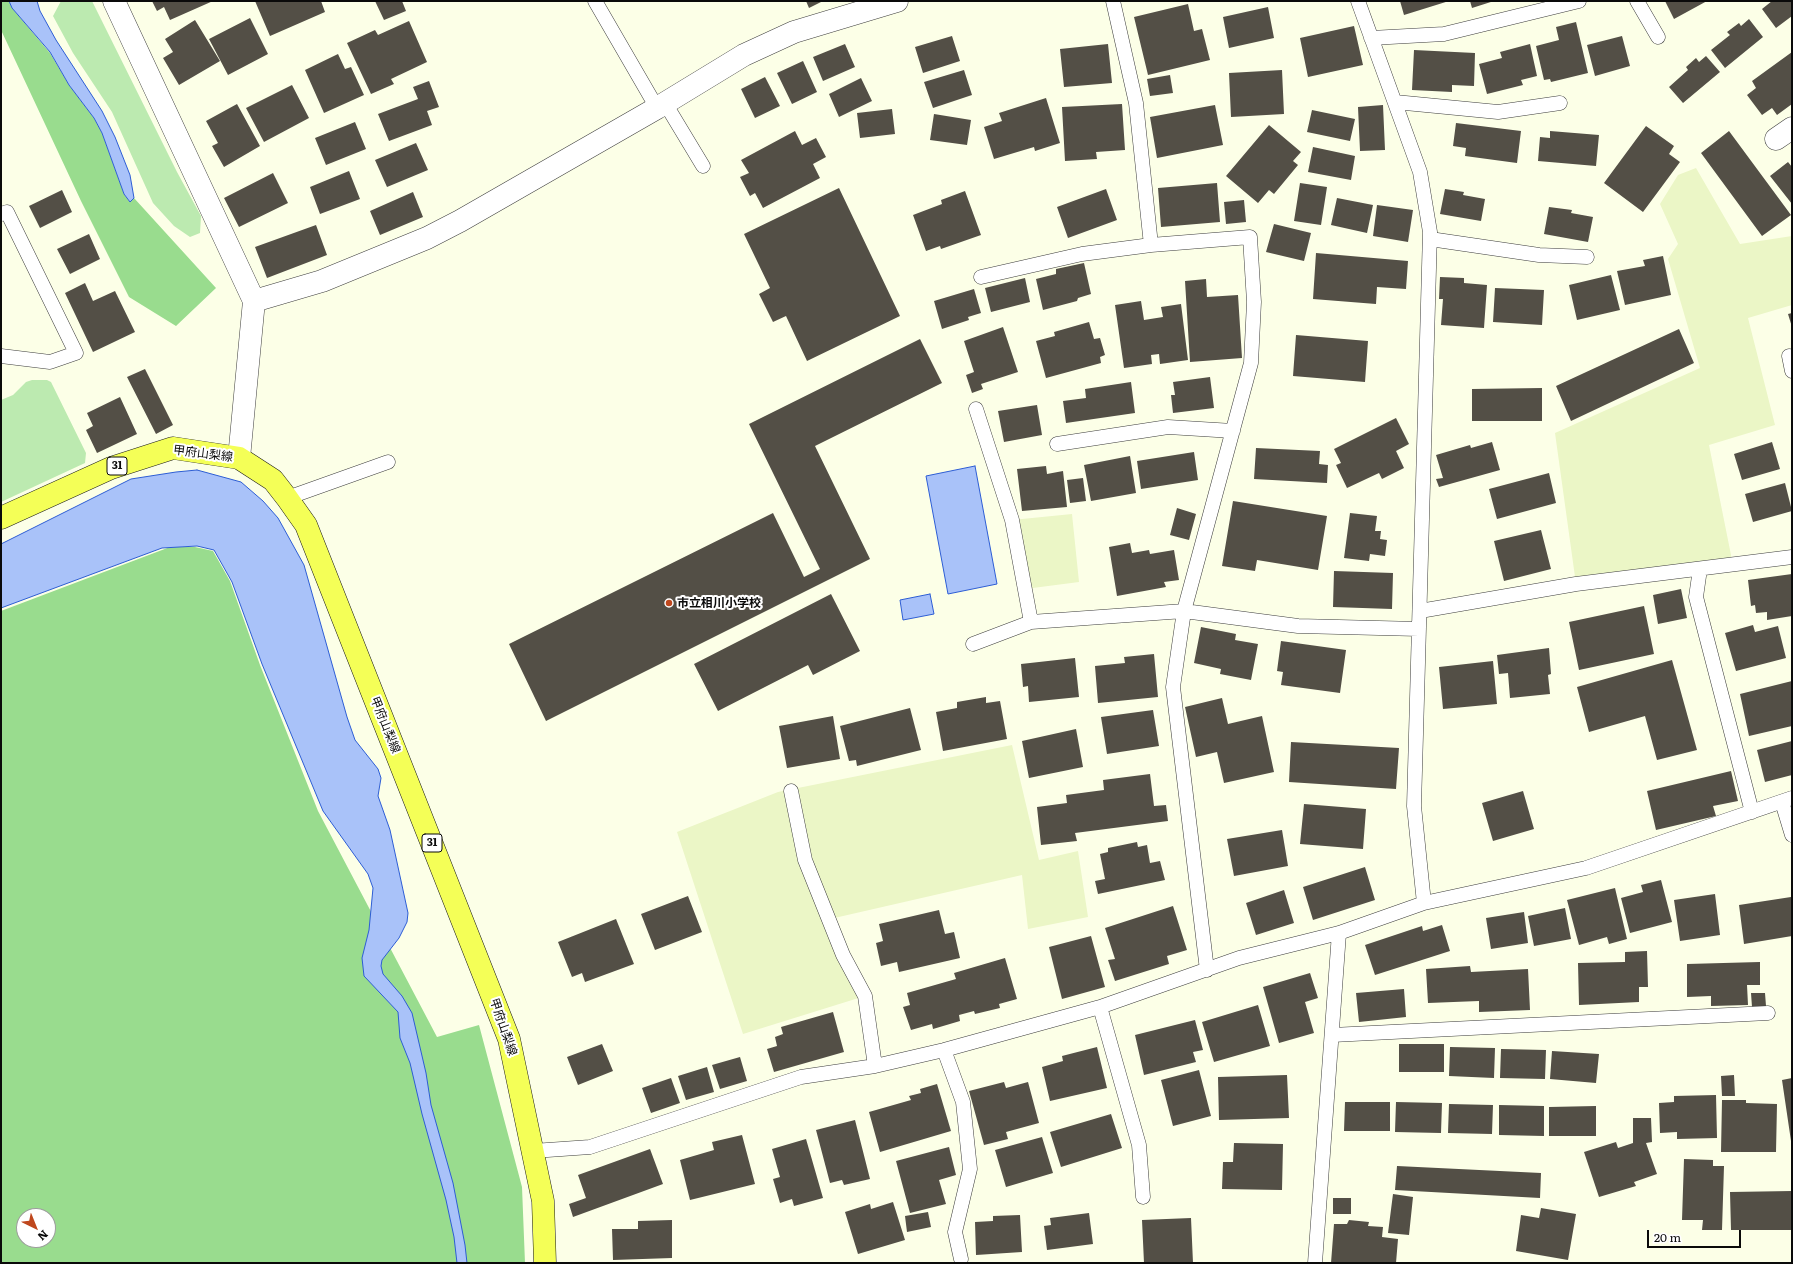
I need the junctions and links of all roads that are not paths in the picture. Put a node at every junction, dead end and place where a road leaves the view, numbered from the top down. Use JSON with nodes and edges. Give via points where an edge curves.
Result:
{"nodes":[{"id":1,"x":114,"y":1,"type":"edge"},
{"id":2,"x":595,"y":1,"type":"edge"},
{"id":3,"x":897,"y":1,"type":"edge"},
{"id":4,"x":1113,"y":1,"type":"edge"},
{"id":5,"x":1358,"y":1,"type":"edge"},
{"id":6,"x":1579,"y":1,"type":"edge"},
{"id":7,"x":1637,"y":1,"type":"edge"},
{"id":8,"x":1371,"y":38,"type":"junction"},
{"id":9,"x":1658,"y":38,"type":"dead end"},
{"id":10,"x":1395,"y":102,"type":"junction"},
{"id":11,"x":1560,"y":103,"type":"dead end"},
{"id":12,"x":661,"y":106,"type":"junction"},
{"id":13,"x":703,"y":166,"type":"dead end"},
{"id":14,"x":1,"y":214,"type":"edge"},
{"id":15,"x":1430,"y":239,"type":"junction"},
{"id":16,"x":1151,"y":245,"type":"junction"},
{"id":17,"x":1587,"y":257,"type":"dead end"},
{"id":18,"x":981,"y":277,"type":"dead end"},
{"id":19,"x":254,"y":301,"type":"junction"},
{"id":20,"x":1,"y":356,"type":"edge"},
{"id":21,"x":1789,"y":356,"type":"dead end"},
{"id":22,"x":1792,"y":370,"type":"edge"},
{"id":23,"x":976,"y":409,"type":"dead end"},
{"id":24,"x":1233,"y":431,"type":"junction"},
{"id":25,"x":1057,"y":444,"type":"dead end"},
{"id":26,"x":239,"y":458,"type":"junction"},
{"id":27,"x":388,"y":462,"type":"dead end"},
{"id":28,"x":287,"y":498,"type":"junction"},
{"id":29,"x":1,"y":518,"type":"edge"},
{"id":30,"x":1792,"y":557,"type":"edge"},
{"id":31,"x":1700,"y":569,"type":"junction"},
{"id":32,"x":1420,"y":611,"type":"junction"},
{"id":33,"x":1184,"y":612,"type":"junction"},
{"id":34,"x":1031,"y":622,"type":"junction"},
{"id":35,"x":1419,"y":629,"type":"junction"},
{"id":36,"x":973,"y":644,"type":"dead end"},
{"id":37,"x":791,"y":791,"type":"dead end"},
{"id":38,"x":1787,"y":800,"type":"edge"},
{"id":39,"x":1752,"y":812,"type":"junction"},
{"id":40,"x":1792,"y":835,"type":"edge"},
{"id":41,"x":1424,"y":903,"type":"junction"},
{"id":42,"x":1339,"y":933,"type":"junction"},
{"id":43,"x":1207,"y":970,"type":"junction"},
{"id":44,"x":1100,"y":1007,"type":"junction"},
{"id":45,"x":1768,"y":1013,"type":"dead end"},
{"id":46,"x":1332,"y":1035,"type":"junction"},
{"id":47,"x":944,"y":1050,"type":"junction"},
{"id":48,"x":876,"y":1066,"type":"junction"},
{"id":49,"x":533,"y":1151,"type":"junction"},
{"id":50,"x":1143,"y":1197,"type":"dead end"},
{"id":51,"x":961,"y":1259,"type":"dead end"},
{"id":52,"x":545,"y":1263,"type":"edge"},
{"id":53,"x":1315,"y":1263,"type":"edge"}],
"edges":[{"from":1,"to":19,"type":"street"},
{"from":2,"to":12,"type":"lane"},
{"from":3,"to":12,"type":"street","via":[[794,32],[744,55]]},
{"from":4,"to":16,"type":"lane","via":[[1136,104]]},
{"from":5,"to":8,"type":"lane"},
{"from":6,"to":8,"type":"lane","via":[[1444,34]]},
{"from":7,"to":9,"type":"lane"},
{"from":8,"to":10,"type":"lane"},
{"from":10,"to":11,"type":"lane","via":[[1498,112]]},
{"from":10,"to":15,"type":"lane","via":[[1420,172]]},
{"from":12,"to":13,"type":"lane"},
{"from":12,"to":19,"type":"street","via":[[427,238],[322,280]]},
{"from":14,"to":20,"type":"lane","via":[[7,212],[76,353],[50,362]]},
{"from":15,"to":17,"type":"lane","via":[[1539,255]]},
{"from":15,"to":32,"type":"lane"},
{"from":16,"to":18,"type":"lane","via":[[1082,254]]},
{"from":16,"to":24,"type":"lane","via":[[1250,237],[1254,302],[1251,363]]},
{"from":19,"to":26,"type":"street"},
{"from":21,"to":22,"type":"lane"},
{"from":23,"to":34,"type":"lane","via":[[1012,520]]},
{"from":24,"to":25,"type":"lane","via":[[1168,427]]},
{"from":24,"to":33,"type":"lane"},
{"from":26,"to":28,"type":"main road","name":"甲府山梨線","number":"31","via":[[273,480]]},
{"from":26,"to":29,"type":"main road","name":"甲府山梨線","number":"31","via":[[173,448],[111,468]]},
{"from":27,"to":28,"type":"lane"},
{"from":28,"to":49,"type":"main road","name":"甲府山梨線","number":"31","via":[[306,525],[509,1039]]},
{"from":30,"to":31,"type":"lane"},
{"from":31,"to":32,"type":"lane","via":[[1576,584]]},
{"from":31,"to":39,"type":"lane","via":[[1696,597]]},
{"from":32,"to":35,"type":"lane"},
{"from":33,"to":34,"type":"lane"},
{"from":33,"to":35,"type":"lane","via":[[1298,626]]},
{"from":33,"to":43,"type":"lane","via":[[1173,687]]},
{"from":34,"to":36,"type":"lane"},
{"from":35,"to":41,"type":"lane","via":[[1414,806]]},
{"from":37,"to":48,"type":"lane","via":[[805,860],[843,955],[865,996]]},
{"from":38,"to":39,"type":"lane"},
{"from":38,"to":40,"type":"lane"},
{"from":39,"to":41,"type":"lane","via":[[1586,868]]},
{"from":41,"to":42,"type":"lane"},
{"from":42,"to":43,"type":"lane","via":[[1239,958]]},
{"from":42,"to":46,"type":"lane"},
{"from":43,"to":44,"type":"lane"},
{"from":44,"to":47,"type":"lane"},
{"from":44,"to":50,"type":"lane","via":[[1139,1145]]},
{"from":45,"to":46,"type":"lane"},
{"from":46,"to":53,"type":"lane"},
{"from":47,"to":48,"type":"lane"},
{"from":47,"to":51,"type":"lane","via":[[963,1102],[970,1169],[955,1232]]},
{"from":48,"to":49,"type":"lane","via":[[801,1077],[590,1147]]},
{"from":49,"to":52,"type":"main road","name":"甲府山梨線","number":"31","via":[[543,1201]]}]}
